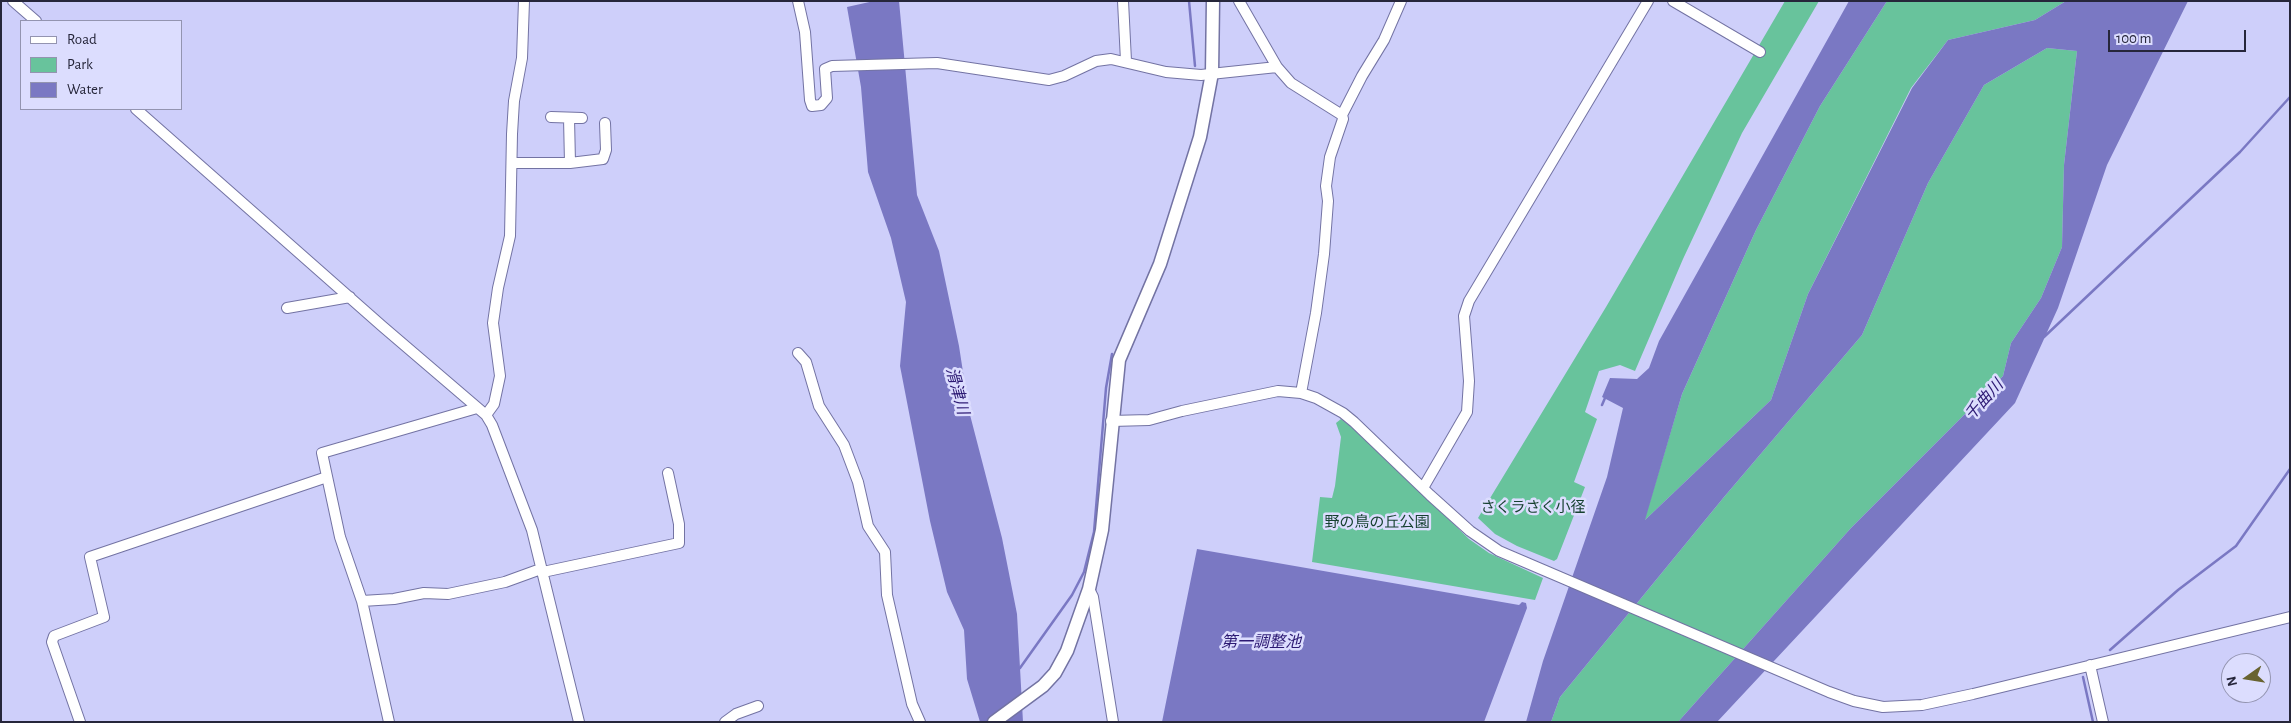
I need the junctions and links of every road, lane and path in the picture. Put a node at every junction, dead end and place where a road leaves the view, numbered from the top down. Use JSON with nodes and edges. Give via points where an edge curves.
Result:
{"nodes":[{"id":1,"x":14,"y":1,"type":"edge"},
{"id":2,"x":524,"y":1,"type":"edge"},
{"id":3,"x":798,"y":1,"type":"edge"},
{"id":4,"x":1123,"y":1,"type":"edge"},
{"id":5,"x":1213,"y":1,"type":"edge"},
{"id":6,"x":1239,"y":1,"type":"edge"},
{"id":7,"x":1401,"y":1,"type":"edge"},
{"id":8,"x":1648,"y":1,"type":"edge"},
{"id":9,"x":1673,"y":1,"type":"edge"},
{"id":10,"x":35,"y":20,"type":"edge"},
{"id":11,"x":1760,"y":52,"type":"dead end"},
{"id":12,"x":1126,"y":61,"type":"junction"},
{"id":13,"x":1277,"y":67,"type":"junction"},
{"id":14,"x":1212,"y":73,"type":"junction"},
{"id":15,"x":137,"y":110,"type":"edge"},
{"id":16,"x":1342,"y":115,"type":"junction"},
{"id":17,"x":551,"y":117,"type":"dead end"},
{"id":18,"x":569,"y":118,"type":"junction"},
{"id":19,"x":582,"y":118,"type":"dead end"},
{"id":20,"x":605,"y":123,"type":"dead end"},
{"id":21,"x":513,"y":163,"type":"junction"},
{"id":22,"x":570,"y":163,"type":"junction"},
{"id":23,"x":350,"y":297,"type":"junction"},
{"id":24,"x":288,"y":308,"type":"dead end"},
{"id":25,"x":798,"y":353,"type":"dead end"},
{"id":26,"x":1301,"y":393,"type":"junction"},
{"id":27,"x":477,"y":408,"type":"junction"},
{"id":28,"x":486,"y":415,"type":"junction"},
{"id":29,"x":1111,"y":421,"type":"junction"},
{"id":30,"x":668,"y":473,"type":"dead end"},
{"id":31,"x":327,"y":476,"type":"junction"},
{"id":32,"x":1423,"y":488,"type":"junction"},
{"id":33,"x":543,"y":572,"type":"junction"},
{"id":34,"x":1089,"y":589,"type":"junction"},
{"id":35,"x":362,"y":601,"type":"junction"},
{"id":36,"x":2290,"y":617,"type":"edge"},
{"id":37,"x":2090,"y":665,"type":"junction"},
{"id":38,"x":758,"y":706,"type":"dead end"},
{"id":39,"x":80,"y":722,"type":"edge"},
{"id":40,"x":389,"y":722,"type":"edge"},
{"id":41,"x":579,"y":722,"type":"edge"},
{"id":42,"x":725,"y":722,"type":"edge"},
{"id":43,"x":920,"y":722,"type":"edge"},
{"id":44,"x":994,"y":722,"type":"edge"},
{"id":45,"x":1113,"y":722,"type":"edge"},
{"id":46,"x":2103,"y":722,"type":"edge"}],
"edges":[{"from":1,"to":10,"type":"street"},
{"from":2,"to":21,"type":"street","via":[[522,58],[512,126]]},
{"from":3,"to":12,"type":"street","via":[[805,32],[812,106],[821,105],[828,98],[825,69],[832,66],[937,63],[1049,80],[1103,59]]},
{"from":4,"to":12,"type":"street"},
{"from":5,"to":14,"type":"main road"},
{"from":6,"to":13,"type":"street"},
{"from":7,"to":16,"type":"street","via":[[1384,40]]},
{"from":8,"to":32,"type":"street","via":[[1469,302],[1464,316],[1468,412]]},
{"from":9,"to":11,"type":"street"},
{"from":12,"to":14,"type":"street","via":[[1166,72]]},
{"from":13,"to":14,"type":"street"},
{"from":13,"to":16,"type":"street","via":[[1291,83]]},
{"from":14,"to":29,"type":"main road","via":[[1200,137],[1183,197],[1160,264],[1119,360]]},
{"from":15,"to":23,"type":"street"},
{"from":16,"to":26,"type":"street","via":[[1344,120],[1326,180],[1324,254]]},
{"from":17,"to":18,"type":"street"},
{"from":18,"to":19,"type":"street"},
{"from":18,"to":22,"type":"street"},
{"from":20,"to":22,"type":"street","via":[[603,159]]},
{"from":21,"to":22,"type":"street"},
{"from":21,"to":28,"type":"street","via":[[510,236],[493,323],[499,385],[492,410]]},
{"from":23,"to":24,"type":"street"},
{"from":23,"to":27,"type":"street"},
{"from":25,"to":43,"type":"street","via":[[806,362],[819,406],[844,445],[858,482],[868,526],[885,552],[887,595],[912,704]]},
{"from":26,"to":29,"type":"street","via":[[1264,393],[1149,420]]},
{"from":26,"to":32,"type":"street","via":[[1343,413]]},
{"from":27,"to":28,"type":"street"},
{"from":27,"to":31,"type":"street","via":[[322,453]]},
{"from":28,"to":33,"type":"street","via":[[532,530]]},
{"from":29,"to":34,"type":"main road","via":[[1102,530]]},
{"from":30,"to":33,"type":"street","via":[[679,524],[679,543]]},
{"from":31,"to":35,"type":"street","via":[[340,537]]},
{"from":31,"to":39,"type":"street","via":[[90,558],[104,617],[54,636],[52,642]]},
{"from":32,"to":37,"type":"street","via":[[1484,541],[1513,558],[1820,688],[1868,705],[1907,708]]},
{"from":33,"to":35,"type":"street","via":[[538,570],[505,582],[448,594],[424,593]]},
{"from":33,"to":41,"type":"street"},
{"from":34,"to":44,"type":"main road","via":[[1064,657],[1050,680]]},
{"from":34,"to":45,"type":"street","via":[[1093,597]]},
{"from":35,"to":40,"type":"street"},
{"from":36,"to":37,"type":"street"},
{"from":37,"to":46,"type":"street"},
{"from":38,"to":42,"type":"street"}]}
